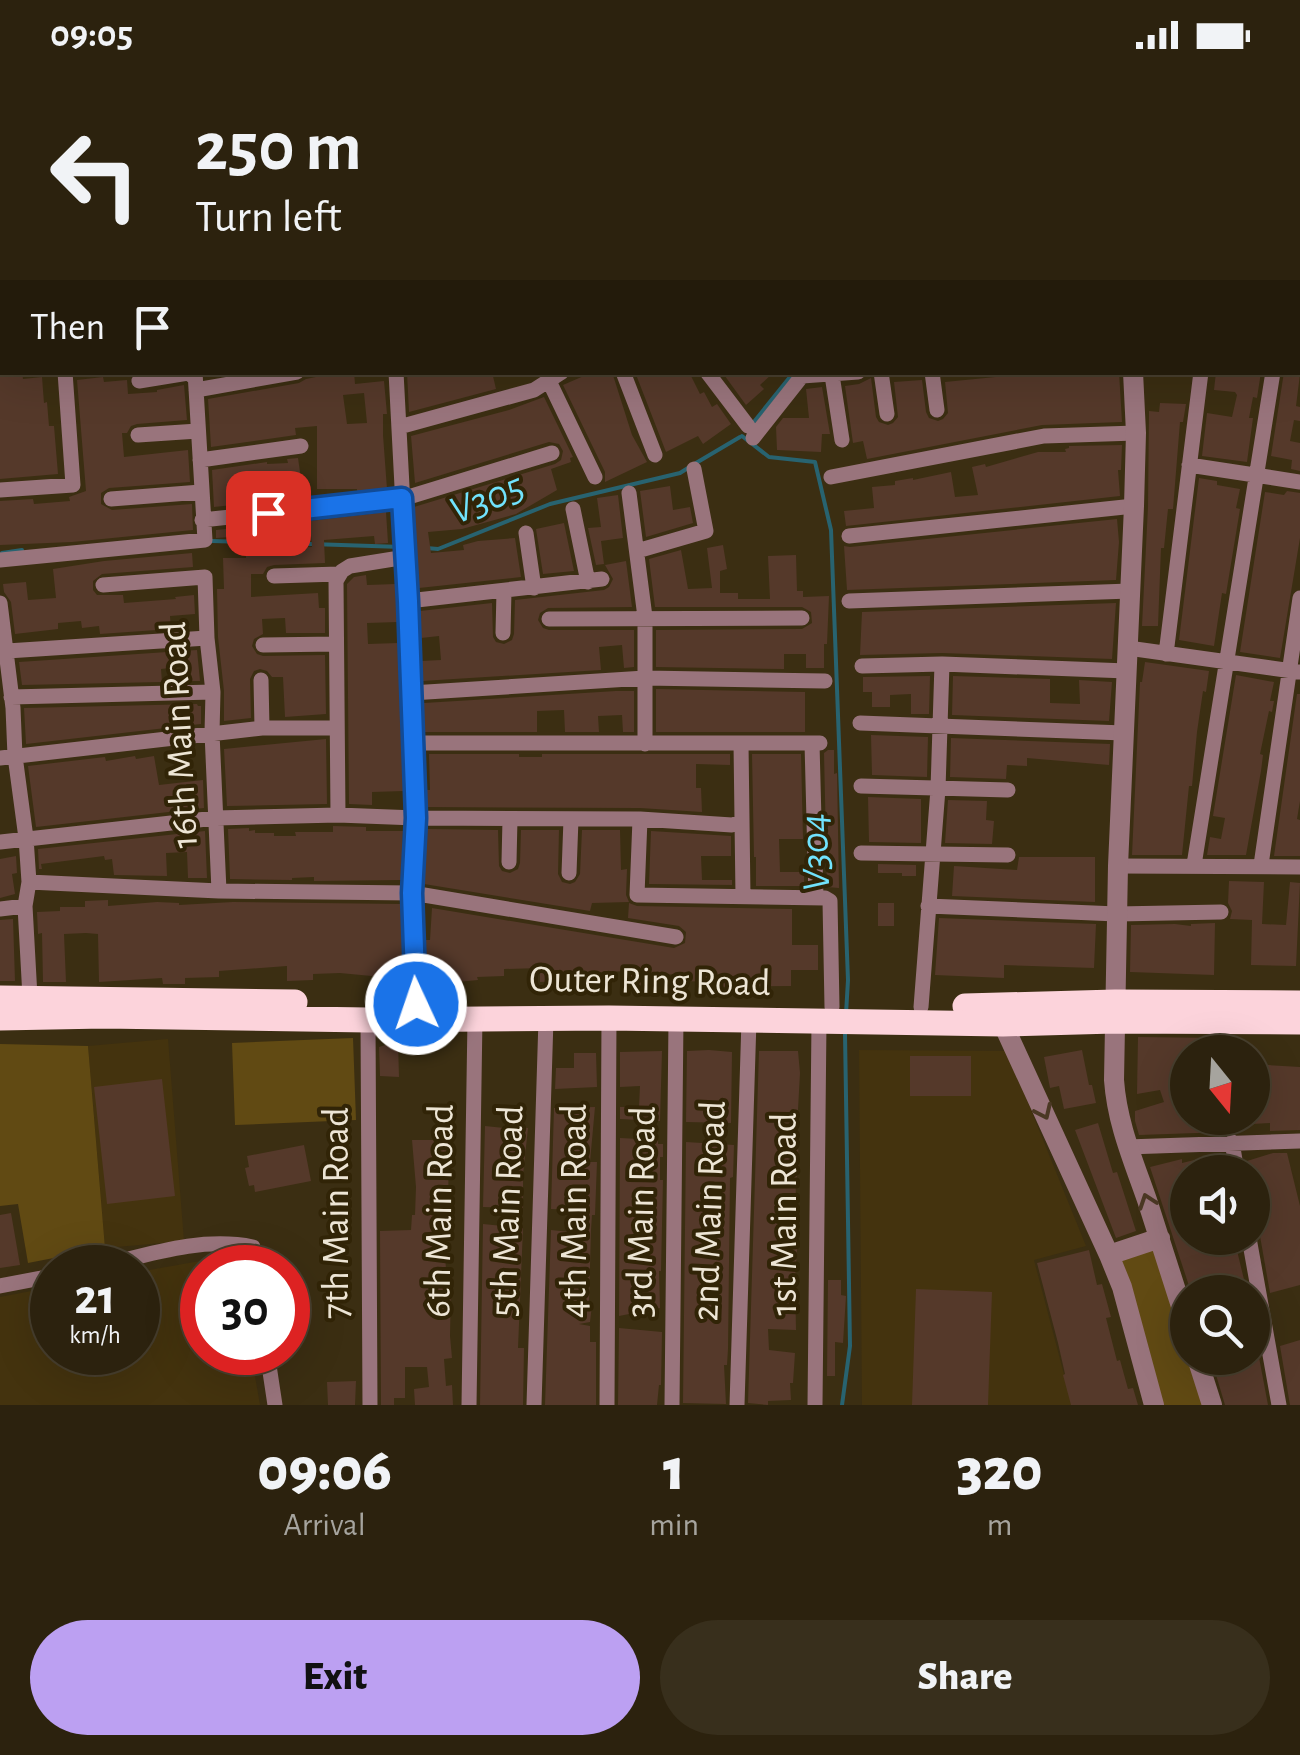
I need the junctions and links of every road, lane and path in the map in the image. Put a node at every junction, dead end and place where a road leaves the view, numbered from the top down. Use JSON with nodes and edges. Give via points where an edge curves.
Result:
{"nodes":[{"id":1,"x":65,"y":375,"type":"edge"},
{"id":2,"x":176,"y":375,"type":"edge"},
{"id":3,"x":258,"y":375,"type":"edge"},
{"id":4,"x":396,"y":375,"type":"edge"},
{"id":5,"x":624,"y":375,"type":"edge"},
{"id":6,"x":708,"y":375,"type":"edge"},
{"id":7,"x":832,"y":375,"type":"joint"},
{"id":8,"x":881,"y":375,"type":"edge"},
{"id":9,"x":932,"y":375,"type":"edge"},
{"id":10,"x":1136,"y":375,"type":"edge"},
{"id":11,"x":1201,"y":375,"type":"edge"},
{"id":12,"x":1272,"y":375,"type":"edge"},
{"id":13,"x":555,"y":376,"type":"edge"},
{"id":14,"x":195,"y":380,"type":"edge"},
{"id":15,"x":139,"y":381,"type":"dead end"},
{"id":16,"x":937,"y":410,"type":"dead end"},
{"id":17,"x":887,"y":414,"type":"dead end"},
{"id":18,"x":399,"y":427,"type":"junction"},
{"id":19,"x":198,"y":431,"type":"junction"},
{"id":20,"x":1136,"y":433,"type":"junction"},
{"id":21,"x":138,"y":435,"type":"dead end"},
{"id":22,"x":842,"y":440,"type":"dead end"},
{"id":23,"x":301,"y":446,"type":"dead end"},
{"id":24,"x":552,"y":453,"type":"dead end"},
{"id":25,"x":656,"y":455,"type":"dead end"},
{"id":26,"x":200,"y":460,"type":"junction"},
{"id":27,"x":1189,"y":465,"type":"junction"},
{"id":28,"x":694,"y":469,"type":"dead end"},
{"id":29,"x":595,"y":476,"type":"dead end"},
{"id":30,"x":1255,"y":476,"type":"junction"},
{"id":31,"x":831,"y":477,"type":"dead end"},
{"id":32,"x":1300,"y":482,"type":"edge"},
{"id":33,"x":0,"y":490,"type":"edge"},
{"id":34,"x":201,"y":492,"type":"junction"},
{"id":35,"x":628,"y":493,"type":"dead end"},
{"id":36,"x":402,"y":498,"type":"junction"},
{"id":37,"x":111,"y":500,"type":"dead end"},
{"id":38,"x":1134,"y":506,"type":"junction"},
{"id":39,"x":573,"y":509,"type":"dead end"},
{"id":40,"x":202,"y":520,"type":"junction"},
{"id":41,"x":526,"y":533,"type":"dead end"},
{"id":42,"x":849,"y":536,"type":"dead end"},
{"id":43,"x":405,"y":551,"type":"junction"},
{"id":44,"x":637,"y":552,"type":"junction"},
{"id":45,"x":0,"y":560,"type":"edge"},
{"id":46,"x":340,"y":574,"type":"junction"},
{"id":47,"x":274,"y":576,"type":"dead end"},
{"id":48,"x":103,"y":585,"type":"dead end"},
{"id":49,"x":534,"y":588,"type":"junction"},
{"id":50,"x":504,"y":591,"type":"junction"},
{"id":51,"x":1130,"y":591,"type":"junction"},
{"id":52,"x":1300,"y":598,"type":"edge"},
{"id":53,"x":408,"y":601,"type":"junction"},
{"id":54,"x":849,"y":601,"type":"dead end"},
{"id":55,"x":0,"y":603,"type":"edge"},
{"id":56,"x":645,"y":617,"type":"junction"},
{"id":57,"x":549,"y":618,"type":"dead end"},
{"id":58,"x":802,"y":618,"type":"dead end"},
{"id":59,"x":2,"y":625,"type":"edge"},
{"id":60,"x":504,"y":633,"type":"dead end"},
{"id":61,"x":207,"y":638,"type":"junction"},
{"id":62,"x":336,"y":644,"type":"junction"},
{"id":63,"x":263,"y":646,"type":"dead end"},
{"id":64,"x":1128,"y":648,"type":"junction"},
{"id":65,"x":7,"y":651,"type":"junction"},
{"id":66,"x":1166,"y":654,"type":"junction"},
{"id":67,"x":1227,"y":662,"type":"junction"},
{"id":68,"x":942,"y":664,"type":"junction"},
{"id":69,"x":862,"y":666,"type":"dead end"},
{"id":70,"x":1127,"y":671,"type":"junction"},
{"id":71,"x":1294,"y":672,"type":"edge"},
{"id":72,"x":645,"y":678,"type":"junction"},
{"id":73,"x":262,"y":680,"type":"dead end"},
{"id":74,"x":826,"y":681,"type":"dead end"},
{"id":75,"x":213,"y":692,"type":"junction"},
{"id":76,"x":411,"y":694,"type":"junction"},
{"id":77,"x":8,"y":705,"type":"edge"},
{"id":78,"x":860,"y":723,"type":"dead end"},
{"id":79,"x":940,"y":725,"type":"junction"},
{"id":80,"x":262,"y":728,"type":"junction"},
{"id":81,"x":337,"y":728,"type":"junction"},
{"id":82,"x":212,"y":733,"type":"junction"},
{"id":83,"x":1124,"y":734,"type":"junction"},
{"id":84,"x":741,"y":742,"type":"junction"},
{"id":85,"x":413,"y":743,"type":"junction"},
{"id":86,"x":645,"y":744,"type":"junction"},
{"id":87,"x":8,"y":757,"type":"edge"},
{"id":88,"x":861,"y":786,"type":"dead end"},
{"id":89,"x":938,"y":789,"type":"junction"},
{"id":90,"x":1008,"y":790,"type":"dead end"},
{"id":91,"x":338,"y":815,"type":"junction"},
{"id":92,"x":216,"y":818,"type":"junction"},
{"id":93,"x":416,"y":818,"type":"junction"},
{"id":94,"x":510,"y":819,"type":"junction"},
{"id":95,"x":572,"y":819,"type":"junction"},
{"id":96,"x":640,"y":819,"type":"junction"},
{"id":97,"x":741,"y":822,"type":"junction"},
{"id":98,"x":26,"y":838,"type":"junction"},
{"id":99,"x":0,"y":842,"type":"edge"},
{"id":100,"x":861,"y":853,"type":"dead end"},
{"id":101,"x":932,"y":855,"type":"junction"},
{"id":102,"x":1008,"y":855,"type":"dead end"},
{"id":103,"x":509,"y":862,"type":"dead end"},
{"id":104,"x":1194,"y":865,"type":"junction"},
{"id":105,"x":1261,"y":865,"type":"junction"},
{"id":106,"x":1118,"y":866,"type":"junction"},
{"id":107,"x":1300,"y":867,"type":"edge"},
{"id":108,"x":569,"y":873,"type":"dead end"},
{"id":109,"x":29,"y":882,"type":"junction"},
{"id":110,"x":219,"y":890,"type":"junction"},
{"id":111,"x":412,"y":893,"type":"junction"},
{"id":112,"x":743,"y":897,"type":"junction"},
{"id":113,"x":816,"y":898,"type":"junction"},
{"id":114,"x":25,"y":906,"type":"junction"},
{"id":115,"x":928,"y":906,"type":"junction"},
{"id":116,"x":0,"y":909,"type":"edge"},
{"id":117,"x":1221,"y":912,"type":"dead end"},
{"id":118,"x":1116,"y":914,"type":"junction"},
{"id":119,"x":676,"y":937,"type":"dead end"},
{"id":120,"x":30,"y":997,"type":"junction"},
{"id":121,"x":0,"y":998,"type":"edge"},
{"id":122,"x":1300,"y":1003,"type":"edge"},
{"id":123,"x":416,"y":1004,"type":"junction"},
{"id":124,"x":921,"y":1006,"type":"junction"},
{"id":125,"x":1115,"y":1011,"type":"junction"},
{"id":126,"x":831,"y":1015,"type":"junction"},
{"id":127,"x":868,"y":1015,"type":"junction"},
{"id":128,"x":0,"y":1018,"type":"edge"},
{"id":129,"x":475,"y":1018,"type":"junction"},
{"id":130,"x":609,"y":1018,"type":"junction"},
{"id":131,"x":546,"y":1019,"type":"junction"},
{"id":132,"x":676,"y":1019,"type":"junction"},
{"id":133,"x":368,"y":1020,"type":"junction"},
{"id":134,"x":749,"y":1020,"type":"junction"},
{"id":135,"x":1300,"y":1022,"type":"edge"},
{"id":136,"x":1003,"y":1024,"type":"junction"},
{"id":137,"x":1300,"y":1141,"type":"edge"},
{"id":138,"x":1232,"y":1142,"type":"junction"},
{"id":139,"x":1127,"y":1148,"type":"junction"},
{"id":140,"x":1234,"y":1155,"type":"edge"},
{"id":141,"x":1160,"y":1238,"type":"junction"},
{"id":142,"x":190,"y":1245,"type":"edge"},
{"id":143,"x":242,"y":1245,"type":"edge"},
{"id":144,"x":1110,"y":1254,"type":"junction"},
{"id":145,"x":1252,"y":1255,"type":"edge"},
{"id":146,"x":1172,"y":1275,"type":"edge"},
{"id":147,"x":30,"y":1280,"type":"edge"},
{"id":148,"x":0,"y":1286,"type":"edge"},
{"id":149,"x":270,"y":1375,"type":"edge"},
{"id":150,"x":1202,"y":1375,"type":"edge"},
{"id":151,"x":275,"y":1405,"type":"edge"},
{"id":152,"x":370,"y":1405,"type":"edge"},
{"id":153,"x":469,"y":1405,"type":"edge"},
{"id":154,"x":534,"y":1405,"type":"edge"},
{"id":155,"x":607,"y":1405,"type":"edge"},
{"id":156,"x":672,"y":1405,"type":"edge"},
{"id":157,"x":737,"y":1405,"type":"edge"},
{"id":158,"x":815,"y":1405,"type":"edge"},
{"id":159,"x":1154,"y":1405,"type":"edge"},
{"id":160,"x":1212,"y":1405,"type":"edge"},
{"id":161,"x":1279,"y":1405,"type":"edge"}],
"edges":[{"from":1,"to":33,"type":"street","via":[[73,485]]},
{"from":2,"to":15,"type":"street"},
{"from":3,"to":14,"type":"street"},
{"from":4,"to":18,"type":"street"},
{"from":5,"to":25,"type":"street"},
{"from":6,"to":7,"type":"street","via":[[751,432],[802,376]]},
{"from":7,"to":22,"type":"street"},
{"from":8,"to":17,"type":"street"},
{"from":9,"to":16,"type":"street"},
{"from":10,"to":20,"type":"street"},
{"from":11,"to":27,"type":"street"},
{"from":12,"to":30,"type":"street"},
{"from":13,"to":18,"type":"street","via":[[534,390]]},
{"from":13,"to":29,"type":"street"},
{"from":14,"to":19,"type":"street"},
{"from":18,"to":36,"type":"street"},
{"from":19,"to":21,"type":"street"},
{"from":19,"to":26,"type":"street"},
{"from":20,"to":31,"type":"street","via":[[1044,436]]},
{"from":20,"to":38,"type":"street"},
{"from":23,"to":26,"type":"street"},
{"from":24,"to":36,"type":"street"},
{"from":26,"to":34,"type":"street"},
{"from":27,"to":30,"type":"street"},
{"from":27,"to":66,"type":"street"},
{"from":28,"to":44,"type":"street","via":[[706,532]]},
{"from":30,"to":32,"type":"street"},
{"from":30,"to":67,"type":"street"},
{"from":34,"to":37,"type":"street"},
{"from":34,"to":40,"type":"street"},
{"from":35,"to":44,"type":"street"},
{"from":36,"to":40,"type":"street"},
{"from":36,"to":43,"type":"street"},
{"from":38,"to":42,"type":"street"},
{"from":38,"to":51,"type":"street"},
{"from":39,"to":49,"type":"street","via":[[595,581]]},
{"from":40,"to":45,"type":"street","via":[[204,540]]},
{"from":41,"to":49,"type":"street"},
{"from":43,"to":46,"type":"street"},
{"from":43,"to":53,"type":"street"},
{"from":44,"to":56,"type":"street"},
{"from":46,"to":47,"type":"street"},
{"from":46,"to":62,"type":"street"},
{"from":48,"to":61,"type":"street","name":"16th Main Road","via":[[206,577]]},
{"from":49,"to":50,"type":"street"},
{"from":50,"to":53,"type":"street"},
{"from":50,"to":60,"type":"street"},
{"from":51,"to":54,"type":"street"},
{"from":51,"to":64,"type":"street"},
{"from":52,"to":71,"type":"street"},
{"from":53,"to":76,"type":"street"},
{"from":55,"to":59,"type":"street"},
{"from":56,"to":57,"type":"street"},
{"from":56,"to":58,"type":"street"},
{"from":56,"to":72,"type":"street"},
{"from":59,"to":65,"type":"street"},
{"from":61,"to":65,"type":"street"},
{"from":61,"to":75,"type":"street","name":"16th Main Road"},
{"from":62,"to":63,"type":"street"},
{"from":62,"to":81,"type":"street"},
{"from":64,"to":66,"type":"street"},
{"from":64,"to":70,"type":"street"},
{"from":65,"to":77,"type":"street"},
{"from":66,"to":67,"type":"street"},
{"from":67,"to":71,"type":"street"},
{"from":67,"to":104,"type":"street"},
{"from":68,"to":69,"type":"street"},
{"from":68,"to":70,"type":"street"},
{"from":68,"to":79,"type":"street"},
{"from":70,"to":83,"type":"street"},
{"from":71,"to":105,"type":"street"},
{"from":72,"to":74,"type":"street"},
{"from":72,"to":76,"type":"street"},
{"from":72,"to":86,"type":"street"},
{"from":73,"to":80,"type":"street"},
{"from":75,"to":77,"type":"street"},
{"from":75,"to":82,"type":"street","name":"16th Main Road"},
{"from":76,"to":85,"type":"street"},
{"from":77,"to":87,"type":"street"},
{"from":78,"to":79,"type":"street"},
{"from":79,"to":83,"type":"street"},
{"from":79,"to":89,"type":"street"},
{"from":80,"to":81,"type":"street"},
{"from":80,"to":82,"type":"street"},
{"from":81,"to":91,"type":"street"},
{"from":82,"to":87,"type":"street"},
{"from":82,"to":92,"type":"street","name":"16th Main Road"},
{"from":83,"to":106,"type":"street"},
{"from":84,"to":86,"type":"street"},
{"from":84,"to":97,"type":"street"},
{"from":84,"to":113,"type":"street","via":[[816,743]]},
{"from":85,"to":86,"type":"street"},
{"from":85,"to":93,"type":"street"},
{"from":87,"to":98,"type":"street"},
{"from":88,"to":89,"type":"street"},
{"from":89,"to":90,"type":"street"},
{"from":89,"to":101,"type":"street"},
{"from":91,"to":92,"type":"street"},
{"from":91,"to":93,"type":"street"},
{"from":92,"to":98,"type":"street"},
{"from":92,"to":110,"type":"street","name":"16th Main Road"},
{"from":93,"to":94,"type":"street"},
{"from":93,"to":111,"type":"street"},
{"from":94,"to":95,"type":"street"},
{"from":94,"to":103,"type":"street"},
{"from":95,"to":96,"type":"street"},
{"from":95,"to":108,"type":"street"},
{"from":96,"to":97,"type":"street"},
{"from":96,"to":112,"type":"street","via":[[637,895]]},
{"from":97,"to":112,"type":"street"},
{"from":98,"to":99,"type":"street"},
{"from":98,"to":109,"type":"street"},
{"from":100,"to":101,"type":"street"},
{"from":101,"to":102,"type":"street"},
{"from":101,"to":115,"type":"street"},
{"from":104,"to":105,"type":"street"},
{"from":104,"to":106,"type":"street"},
{"from":105,"to":107,"type":"street"},
{"from":106,"to":118,"type":"street"},
{"from":109,"to":110,"type":"street"},
{"from":109,"to":114,"type":"street"},
{"from":110,"to":111,"type":"street"},
{"from":111,"to":119,"type":"street"},
{"from":111,"to":123,"type":"street"},
{"from":112,"to":113,"type":"street"},
{"from":113,"to":126,"type":"street","name":"1st Main Road","via":[[831,906]]},
{"from":114,"to":116,"type":"street"},
{"from":114,"to":120,"type":"street"},
{"from":115,"to":118,"type":"street"},
{"from":115,"to":124,"type":"street"},
{"from":117,"to":118,"type":"street"},
{"from":118,"to":125,"type":"street"},
{"from":120,"to":121,"type":"highway","name":"Outer Ring Road"},
{"from":120,"to":123,"type":"highway","name":"Outer Ring Road"},
{"from":122,"to":125,"type":"highway","name":"Outer Ring Road"},
{"from":123,"to":126,"type":"highway","name":"Outer Ring Road"},
{"from":124,"to":125,"type":"highway","name":"Outer Ring Road"},
{"from":124,"to":127,"type":"highway","name":"Outer Ring Road"},
{"from":125,"to":135,"type":"highway","name":"Outer Ring Road"},
{"from":125,"to":136,"type":"highway","name":"Outer Ring Road"},
{"from":125,"to":139,"type":"street","via":[[1115,1099]]},
{"from":126,"to":127,"type":"highway","name":"Outer Ring Road"},
{"from":126,"to":134,"type":"highway","name":"Outer Ring Road"},
{"from":126,"to":158,"type":"street","name":"1st Main Road"},
{"from":127,"to":136,"type":"highway","name":"Outer Ring Road"},
{"from":128,"to":133,"type":"highway","name":"Outer Ring Road"},
{"from":129,"to":131,"type":"highway","name":"Outer Ring Road"},
{"from":129,"to":133,"type":"highway","name":"Outer Ring Road"},
{"from":129,"to":153,"type":"street","name":"6th Main Road"},
{"from":130,"to":131,"type":"highway","name":"Outer Ring Road"},
{"from":130,"to":132,"type":"highway","name":"Outer Ring Road"},
{"from":130,"to":155,"type":"street","name":"4th Main Road"},
{"from":131,"to":154,"type":"street","name":"5th Main Road"},
{"from":132,"to":134,"type":"highway","name":"Outer Ring Road"},
{"from":132,"to":156,"type":"street","name":"3rd Main Road"},
{"from":133,"to":152,"type":"street","name":"7th Main Road"},
{"from":134,"to":157,"type":"street","name":"2nd Main Road"},
{"from":136,"to":144,"type":"street","one_way":true},
{"from":137,"to":138,"type":"street"},
{"from":138,"to":139,"type":"street"},
{"from":138,"to":140,"type":"street"},
{"from":141,"to":139,"type":"street","one_way":true},
{"from":141,"to":144,"type":"street"},
{"from":141,"to":146,"type":"street"},
{"from":142,"to":143,"type":"street"},
{"from":144,"to":159,"type":"street"},
{"from":145,"to":161,"type":"street"},
{"from":147,"to":148,"type":"street"},
{"from":149,"to":151,"type":"street"},
{"from":150,"to":160,"type":"street"}]}
